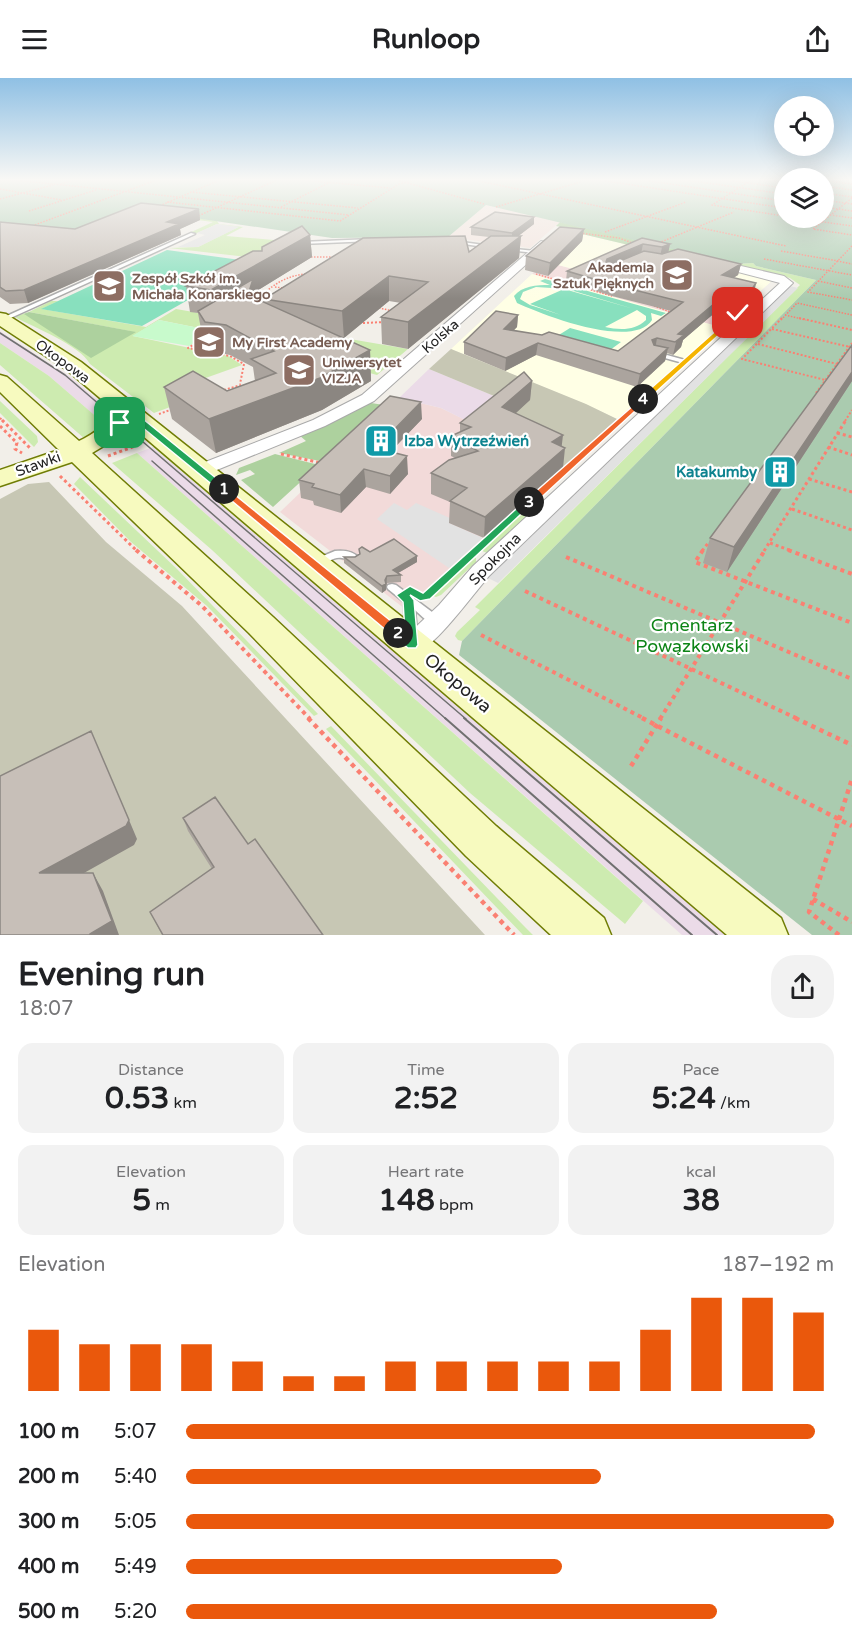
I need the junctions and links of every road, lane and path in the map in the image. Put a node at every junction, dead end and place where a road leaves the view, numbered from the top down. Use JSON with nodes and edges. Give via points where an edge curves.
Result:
{"nodes":[{"id":1,"x":51,"y":219,"type":"edge"},
{"id":2,"x":321,"y":219,"type":"edge"},
{"id":3,"x":343,"y":219,"type":"edge"},
{"id":4,"x":641,"y":219,"type":"edge"},
{"id":5,"x":656,"y":219,"type":"edge"},
{"id":6,"x":717,"y":219,"type":"edge"},
{"id":7,"x":834,"y":224,"type":"edge"},
{"id":8,"x":852,"y":226,"type":"edge"},
{"id":9,"x":697,"y":227,"type":"junction"},
{"id":10,"x":814,"y":228,"type":"edge"},
{"id":11,"x":24,"y":229,"type":"edge"},
{"id":12,"x":569,"y":232,"type":"joint"},
{"id":13,"x":605,"y":232,"type":"dead end"},
{"id":14,"x":193,"y":234,"type":"dead end"},
{"id":15,"x":852,"y":235,"type":"edge"},
{"id":16,"x":375,"y":240,"type":"edge"},
{"id":17,"x":451,"y":241,"type":"edge"},
{"id":18,"x":654,"y":244,"type":"edge"},
{"id":19,"x":293,"y":245,"type":"edge"},
{"id":20,"x":641,"y":246,"type":"edge"},
{"id":21,"x":786,"y":246,"type":"dead end"},
{"id":22,"x":852,"y":246,"type":"edge"},
{"id":23,"x":781,"y":251,"type":"dead end"},
{"id":24,"x":335,"y":252,"type":"edge"},
{"id":25,"x":535,"y":252,"type":"junction"},
{"id":26,"x":337,"y":257,"type":"edge"},
{"id":27,"x":700,"y":259,"type":"edge"},
{"id":28,"x":764,"y":259,"type":"dead end"},
{"id":29,"x":837,"y":261,"type":"junction"},
{"id":30,"x":852,"y":264,"type":"edge"},
{"id":31,"x":305,"y":269,"type":"dead end"},
{"id":32,"x":827,"y":270,"type":"junction"},
{"id":33,"x":303,"y":273,"type":"junction"},
{"id":34,"x":315,"y":274,"type":"edge"},
{"id":35,"x":536,"y":274,"type":"edge"},
{"id":36,"x":852,"y":275,"type":"edge"},
{"id":37,"x":818,"y":281,"type":"junction"},
{"id":38,"x":264,"y":286,"type":"edge"},
{"id":39,"x":274,"y":287,"type":"junction"},
{"id":40,"x":852,"y":288,"type":"edge"},
{"id":41,"x":291,"y":289,"type":"edge"},
{"id":42,"x":614,"y":296,"type":"edge"},
{"id":43,"x":254,"y":297,"type":"edge"},
{"id":44,"x":260,"y":297,"type":"junction"},
{"id":45,"x":852,"y":300,"type":"edge"},
{"id":46,"x":256,"y":302,"type":"junction"},
{"id":47,"x":250,"y":303,"type":"edge"},
{"id":48,"x":261,"y":305,"type":"edge"},
{"id":49,"x":375,"y":306,"type":"edge"},
{"id":50,"x":651,"y":306,"type":"edge"},
{"id":51,"x":396,"y":313,"type":"edge"},
{"id":52,"x":679,"y":314,"type":"edge"},
{"id":53,"x":785,"y":315,"type":"junction"},
{"id":54,"x":852,"y":315,"type":"edge"},
{"id":55,"x":1,"y":319,"type":"edge"},
{"id":56,"x":389,"y":321,"type":"edge"},
{"id":57,"x":363,"y":322,"type":"edge"},
{"id":58,"x":384,"y":322,"type":"junction"},
{"id":59,"x":388,"y":325,"type":"edge"},
{"id":60,"x":772,"y":329,"type":"junction"},
{"id":61,"x":852,"y":330,"type":"edge"},
{"id":62,"x":208,"y":336,"type":"edge"},
{"id":63,"x":757,"y":344,"type":"junction"},
{"id":64,"x":851,"y":345,"type":"edge"},
{"id":65,"x":654,"y":354,"type":"edge"},
{"id":66,"x":683,"y":361,"type":"dead end"},
{"id":67,"x":837,"y":364,"type":"junction"},
{"id":68,"x":826,"y":380,"type":"junction"},
{"id":69,"x":0,"y":381,"type":"edge"},
{"id":70,"x":240,"y":384,"type":"junction"},
{"id":71,"x":250,"y":390,"type":"edge"},
{"id":72,"x":219,"y":392,"type":"edge"},
{"id":73,"x":812,"y":399,"type":"edge"},
{"id":74,"x":175,"y":408,"type":"edge"},
{"id":75,"x":852,"y":410,"type":"edge"},
{"id":76,"x":139,"y":412,"type":"junction"},
{"id":77,"x":0,"y":418,"type":"edge"},
{"id":78,"x":0,"y":426,"type":"edge"},
{"id":79,"x":837,"y":433,"type":"junction"},
{"id":80,"x":852,"y":437,"type":"edge"},
{"id":81,"x":131,"y":447,"type":"dead end"},
{"id":82,"x":828,"y":447,"type":"junction"},
{"id":83,"x":31,"y":450,"type":"dead end"},
{"id":84,"x":275,"y":453,"type":"dead end"},
{"id":85,"x":24,"y":454,"type":"dead end"},
{"id":86,"x":74,"y":455,"type":"junction"},
{"id":87,"x":852,"y":455,"type":"edge"},
{"id":88,"x":326,"y":464,"type":"edge"},
{"id":89,"x":0,"y":469,"type":"edge"},
{"id":90,"x":201,"y":471,"type":"junction"},
{"id":91,"x":0,"y":478,"type":"edge"},
{"id":92,"x":809,"y":478,"type":"junction"},
{"id":93,"x":852,"y":492,"type":"edge"},
{"id":94,"x":791,"y":509,"type":"junction"},
{"id":95,"x":852,"y":530,"type":"edge"},
{"id":96,"x":716,"y":534,"type":"edge"},
{"id":97,"x":770,"y":543,"type":"junction"},
{"id":98,"x":566,"y":557,"type":"dead end"},
{"id":99,"x":354,"y":558,"type":"edge"},
{"id":100,"x":466,"y":559,"type":"dead end"},
{"id":101,"x":315,"y":565,"type":"junction"},
{"id":102,"x":852,"y":574,"type":"edge"},
{"id":103,"x":745,"y":582,"type":"junction"},
{"id":104,"x":392,"y":587,"type":"dead end"},
{"id":105,"x":525,"y":591,"type":"dead end"},
{"id":106,"x":405,"y":598,"type":"junction"},
{"id":107,"x":720,"y":622,"type":"junction"},
{"id":108,"x":852,"y":623,"type":"edge"},
{"id":109,"x":424,"y":633,"type":"junction"},
{"id":110,"x":481,"y":634,"type":"dead end"},
{"id":111,"x":691,"y":669,"type":"junction"},
{"id":112,"x":852,"y":679,"type":"edge"},
{"id":113,"x":656,"y":726,"type":"junction"},
{"id":114,"x":852,"y":745,"type":"edge"},
{"id":115,"x":631,"y":766,"type":"dead end"},
{"id":116,"x":852,"y":779,"type":"edge"},
{"id":117,"x":838,"y":819,"type":"junction"},
{"id":118,"x":852,"y":826,"type":"edge"},
{"id":119,"x":813,"y":899,"type":"junction"},
{"id":120,"x":852,"y":922,"type":"edge"},
{"id":121,"x":514,"y":935,"type":"edge"},
{"id":122,"x":587,"y":935,"type":"edge"},
{"id":123,"x":764,"y":935,"type":"edge"},
{"id":124,"x":839,"y":935,"type":"edge"}],
"edges":[{"from":1,"to":11,"type":"path"},
{"from":2,"to":3,"type":"path"},
{"from":4,"to":13,"type":"path"},
{"from":5,"to":9,"type":"path"},
{"from":6,"to":9,"type":"path"},
{"from":7,"to":8,"type":"path"},
{"from":9,"to":18,"type":"path"},
{"from":9,"to":21,"type":"path"},
{"from":10,"to":15,"type":"path"},
{"from":12,"to":20,"type":"path","via":[[619,238]]},
{"from":12,"to":25,"type":"street","name":"Kolska","via":[[555,235]]},
{"from":14,"to":55,"type":"lane"},
{"from":16,"to":19,"type":"lane"},
{"from":17,"to":25,"type":"lane"},
{"from":22,"to":29,"type":"path"},
{"from":23,"to":29,"type":"path"},
{"from":24,"to":26,"type":"path","via":[[310,257]]},
{"from":25,"to":90,"type":"street","name":"Kolska","via":[[368,398],[319,423]]},
{"from":27,"to":109,"type":"street","name":"Spokojna","via":[[787,283],[486,566]]},
{"from":28,"to":32,"type":"path"},
{"from":29,"to":30,"type":"path"},
{"from":29,"to":32,"type":"path"},
{"from":31,"to":33,"type":"path"},
{"from":32,"to":36,"type":"path"},
{"from":32,"to":37,"type":"path"},
{"from":33,"to":34,"type":"path"},
{"from":33,"to":39,"type":"path"},
{"from":35,"to":42,"type":"path"},
{"from":37,"to":40,"type":"path"},
{"from":37,"to":45,"type":"path","via":[[808,292]]},
{"from":38,"to":39,"type":"path"},
{"from":39,"to":41,"type":"path"},
{"from":39,"to":44,"type":"path"},
{"from":43,"to":44,"type":"path"},
{"from":44,"to":46,"type":"path"},
{"from":46,"to":47,"type":"path"},
{"from":46,"to":48,"type":"path"},
{"from":49,"to":51,"type":"path"},
{"from":50,"to":52,"type":"path"},
{"from":53,"to":54,"type":"path","via":[[797,303]]},
{"from":53,"to":60,"type":"path"},
{"from":53,"to":61,"type":"path"},
{"from":55,"to":76,"type":"main road","name":"Okopowa"},
{"from":56,"to":58,"type":"path"},
{"from":57,"to":58,"type":"path"},
{"from":58,"to":59,"type":"path"},
{"from":60,"to":63,"type":"path"},
{"from":60,"to":64,"type":"path"},
{"from":62,"to":70,"type":"path","via":[[188,348],[230,356],[244,364]]},
{"from":63,"to":67,"type":"path"},
{"from":63,"to":68,"type":"path","via":[[742,359]]},
{"from":64,"to":67,"type":"path"},
{"from":65,"to":66,"type":"lane"},
{"from":67,"to":68,"type":"path"},
{"from":68,"to":73,"type":"path"},
{"from":69,"to":86,"type":"main road"},
{"from":70,"to":71,"type":"path"},
{"from":70,"to":72,"type":"path"},
{"from":74,"to":76,"type":"path"},
{"from":75,"to":79,"type":"path"},
{"from":76,"to":86,"type":"main road"},
{"from":76,"to":90,"type":"main road","name":"Okopowa"},
{"from":77,"to":83,"type":"path"},
{"from":78,"to":85,"type":"path","via":[[17,443],[15,449]]},
{"from":79,"to":80,"type":"path"},
{"from":79,"to":82,"type":"path"},
{"from":81,"to":86,"type":"path"},
{"from":82,"to":87,"type":"path"},
{"from":82,"to":92,"type":"path"},
{"from":84,"to":88,"type":"path"},
{"from":86,"to":89,"type":"main road","name":"Stawki"},
{"from":86,"to":91,"type":"main road","name":"Stawki"},
{"from":86,"to":121,"type":"path","via":[[75,489],[123,540],[202,606]]},
{"from":86,"to":122,"type":"main road","via":[[261,625],[481,841]]},
{"from":90,"to":101,"type":"main road","name":"Okopowa"},
{"from":92,"to":93,"type":"path"},
{"from":92,"to":94,"type":"path"},
{"from":94,"to":95,"type":"path"},
{"from":94,"to":97,"type":"path"},
{"from":96,"to":103,"type":"path","via":[[695,562]]},
{"from":97,"to":102,"type":"path"},
{"from":97,"to":103,"type":"path"},
{"from":98,"to":107,"type":"path"},
{"from":99,"to":101,"type":"lane","via":[[339,553]]},
{"from":100,"to":106,"type":"path","via":[[426,596],[420,597],[410,590]]},
{"from":101,"to":109,"type":"main road","name":"Okopowa"},
{"from":103,"to":107,"type":"path"},
{"from":103,"to":108,"type":"path"},
{"from":104,"to":106,"type":"lane"},
{"from":105,"to":111,"type":"path"},
{"from":106,"to":109,"type":"lane"},
{"from":106,"to":109,"type":"lane"},
{"from":107,"to":111,"type":"path"},
{"from":107,"to":112,"type":"path"},
{"from":109,"to":123,"type":"main road","name":"Okopowa"},
{"from":110,"to":113,"type":"path"},
{"from":111,"to":113,"type":"path"},
{"from":111,"to":114,"type":"path"},
{"from":113,"to":115,"type":"path"},
{"from":113,"to":117,"type":"path"},
{"from":116,"to":117,"type":"path"},
{"from":117,"to":118,"type":"path"},
{"from":117,"to":119,"type":"path"},
{"from":119,"to":120,"type":"path"},
{"from":119,"to":124,"type":"path","via":[[809,912]]}]}
